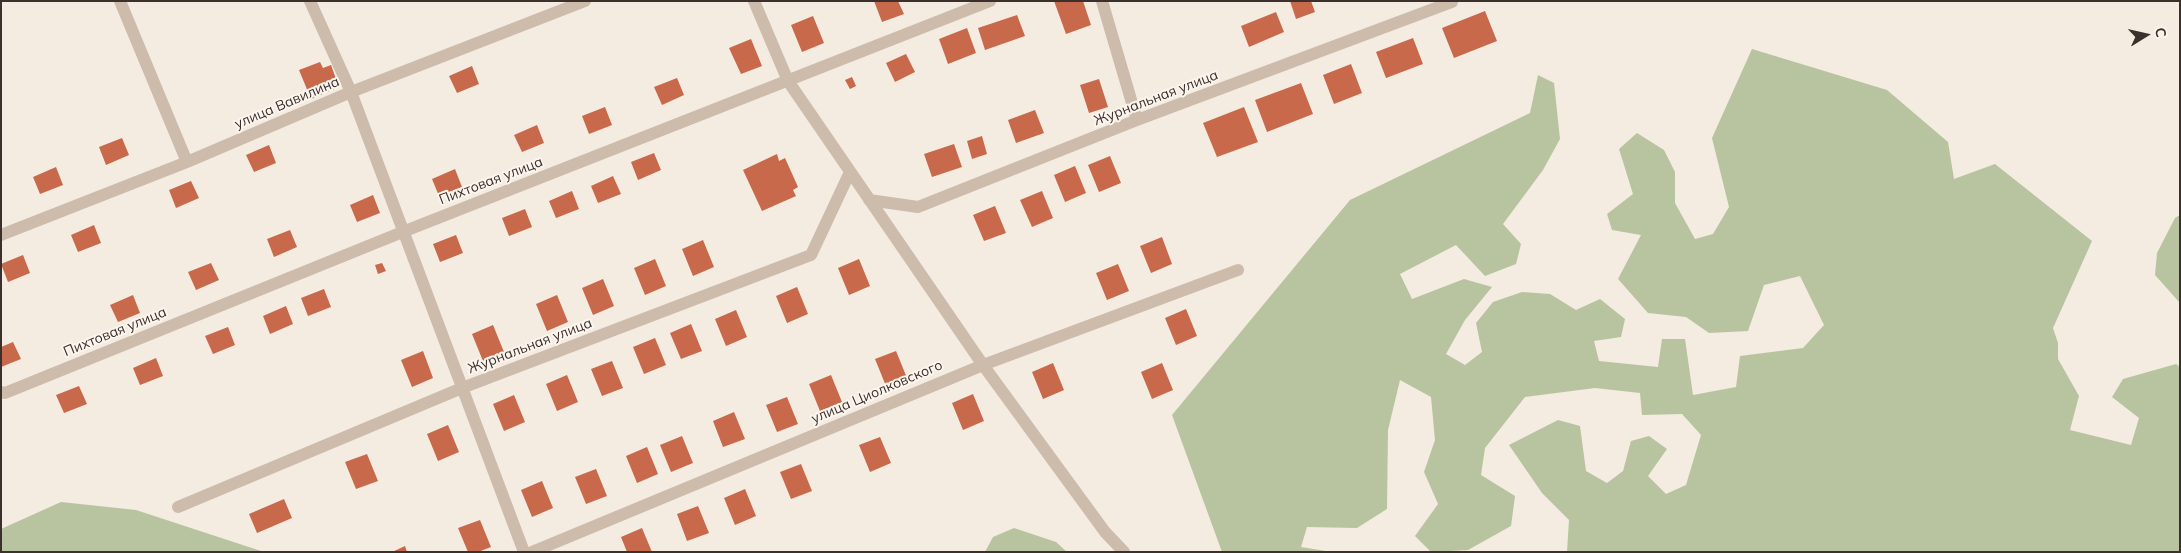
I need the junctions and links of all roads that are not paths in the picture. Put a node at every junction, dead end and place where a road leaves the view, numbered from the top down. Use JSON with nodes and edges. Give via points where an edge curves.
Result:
{"nodes":[{"id":1,"x":120,"y":1,"type":"edge"},
{"id":2,"x":310,"y":1,"type":"edge"},
{"id":3,"x":585,"y":1,"type":"edge"},
{"id":4,"x":754,"y":1,"type":"edge"},
{"id":5,"x":990,"y":1,"type":"edge"},
{"id":6,"x":1102,"y":1,"type":"edge"},
{"id":7,"x":1452,"y":2,"type":"edge"},
{"id":8,"x":556,"y":7,"type":"edge"},
{"id":9,"x":788,"y":80,"type":"junction"},
{"id":10,"x":351,"y":92,"type":"junction"},
{"id":11,"x":1137,"y":120,"type":"junction"},
{"id":12,"x":188,"y":162,"type":"junction"},
{"id":13,"x":850,"y":172,"type":"junction"},
{"id":14,"x":869,"y":200,"type":"junction"},
{"id":15,"x":405,"y":231,"type":"junction"},
{"id":16,"x":1,"y":235,"type":"edge"},
{"id":17,"x":1238,"y":270,"type":"dead end"},
{"id":18,"x":983,"y":365,"type":"junction"},
{"id":19,"x":462,"y":388,"type":"junction"},
{"id":20,"x":3,"y":392,"type":"edge"},
{"id":21,"x":178,"y":507,"type":"dead end"},
{"id":22,"x":524,"y":552,"type":"edge"},
{"id":23,"x":532,"y":552,"type":"edge"},
{"id":24,"x":1124,"y":552,"type":"edge"}],
"edges":[{"from":1,"to":12,"type":"street"},
{"from":2,"to":10,"type":"street"},
{"from":3,"to":8,"type":"street","name":"улица Вавилина"},
{"from":4,"to":9,"type":"street"},
{"from":5,"to":9,"type":"street","name":"Пихтовая улица"},
{"from":6,"to":11,"type":"street"},
{"from":7,"to":11,"type":"street","name":"Журнальная улица"},
{"from":8,"to":10,"type":"street","name":"улица Вавилина"},
{"from":9,"to":13,"type":"street"},
{"from":9,"to":15,"type":"street","name":"Пихтовая улица"},
{"from":10,"to":12,"type":"street","name":"улица Вавилина"},
{"from":10,"to":15,"type":"street"},
{"from":11,"to":14,"type":"street","name":"Журнальная улица","via":[[918,207]]},
{"from":12,"to":16,"type":"street","name":"улица Вавилина"},
{"from":13,"to":14,"type":"street"},
{"from":13,"to":19,"type":"street","name":"Журнальная улица","via":[[811,255]]},
{"from":14,"to":18,"type":"street"},
{"from":15,"to":19,"type":"street"},
{"from":15,"to":20,"type":"street","name":"Пихтовая улица"},
{"from":17,"to":18,"type":"street","name":"улица Циолковского"},
{"from":18,"to":23,"type":"street","name":"улица Циолковского"},
{"from":18,"to":24,"type":"street","via":[[1105,532]]},
{"from":19,"to":21,"type":"street","name":"Журнальная улица"},
{"from":19,"to":22,"type":"street"}]}
